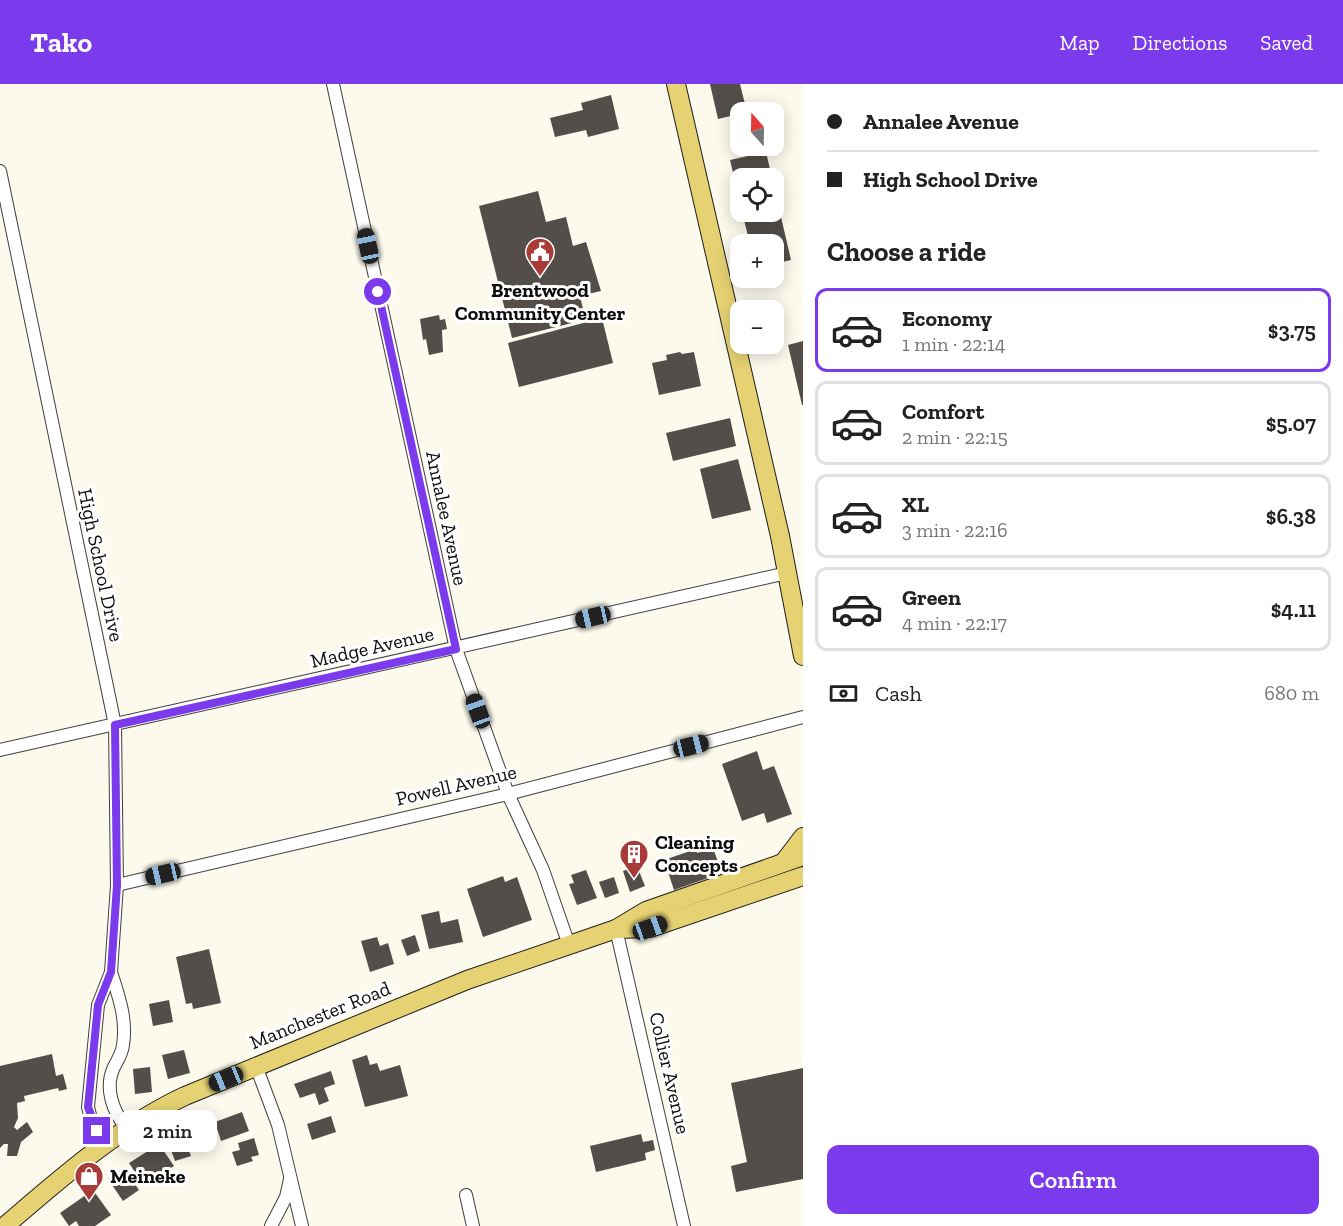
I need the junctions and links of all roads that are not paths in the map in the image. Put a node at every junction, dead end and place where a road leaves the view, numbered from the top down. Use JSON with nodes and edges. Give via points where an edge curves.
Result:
{"nodes":[{"id":1,"x":333,"y":84,"type":"edge"},
{"id":2,"x":676,"y":84,"type":"edge"},
{"id":3,"x":0,"y":171,"type":"edge"},
{"id":4,"x":787,"y":573,"type":"junction"},
{"id":5,"x":456,"y":649,"type":"junction"},
{"id":6,"x":803,"y":656,"type":"edge"},
{"id":7,"x":803,"y":717,"type":"edge"},
{"id":8,"x":115,"y":725,"type":"junction"},
{"id":9,"x":0,"y":750,"type":"edge"},
{"id":10,"x":508,"y":794,"type":"junction"},
{"id":11,"x":803,"y":837,"type":"edge"},
{"id":12,"x":803,"y":856,"type":"edge"},
{"id":13,"x":783,"y":863,"type":"junction"},
{"id":14,"x":803,"y":876,"type":"edge"},
{"id":15,"x":780,"y":884,"type":"junction"},
{"id":16,"x":117,"y":885,"type":"junction"},
{"id":17,"x":803,"y":885,"type":"edge"},
{"id":18,"x":616,"y":929,"type":"junction"},
{"id":19,"x":569,"y":945,"type":"junction"},
{"id":20,"x":111,"y":972,"type":"junction"},
{"id":21,"x":256,"y":1066,"type":"junction"},
{"id":22,"x":126,"y":1128,"type":"junction"},
{"id":23,"x":105,"y":1143,"type":"junction"},
{"id":24,"x":291,"y":1175,"type":"junction"},
{"id":25,"x":466,"y":1195,"type":"dead end"},
{"id":26,"x":5,"y":1226,"type":"edge"},
{"id":27,"x":271,"y":1226,"type":"edge"},
{"id":28,"x":302,"y":1226,"type":"edge"},
{"id":29,"x":473,"y":1226,"type":"edge"},
{"id":30,"x":684,"y":1226,"type":"edge"}],
"edges":[{"from":1,"to":5,"type":"street","name":"Annalee Avenue"},
{"from":2,"to":4,"type":"main road"},
{"from":3,"to":8,"type":"street","name":"High School Drive"},
{"from":4,"to":5,"type":"street","name":"Madge Avenue"},
{"from":4,"to":6,"type":"main road"},
{"from":5,"to":8,"type":"street","name":"Madge Avenue"},
{"from":5,"to":10,"type":"street","name":"Annalee Avenue"},
{"from":7,"to":10,"type":"street","name":"Powell Avenue"},
{"from":8,"to":9,"type":"street","name":"Madge Avenue"},
{"from":8,"to":16,"type":"street","name":"High School Drive"},
{"from":10,"to":16,"type":"street","name":"Powell Avenue"},
{"from":10,"to":19,"type":"street","name":"Annalee Avenue","via":[[543,870]]},
{"from":11,"to":13,"type":"main road"},
{"from":12,"to":13,"type":"main road","name":"Manchester Road"},
{"from":13,"to":18,"type":"main road","name":"Manchester Road","via":[[646,911]]},
{"from":14,"to":15,"type":"main road","name":"Manchester Road"},
{"from":15,"to":17,"type":"main road"},
{"from":15,"to":18,"type":"main road","name":"Manchester Road","via":[[650,928]]},
{"from":16,"to":20,"type":"street","name":"High School Drive"},
{"from":18,"to":19,"type":"main road","name":"Manchester Road"},
{"from":18,"to":30,"type":"street","name":"Collier Avenue"},
{"from":19,"to":21,"type":"main road","name":"Manchester Road","via":[[475,977]]},
{"from":20,"to":22,"type":"street","name":"High School Drive","via":[[125,1024],[122,1054],[112,1073],[111,1096],[114,1110]]},
{"from":20,"to":23,"type":"street","name":"High School Drive","via":[[98,1005],[88,1107]]},
{"from":21,"to":22,"type":"main road","name":"Manchester Road","via":[[170,1103]]},
{"from":21,"to":24,"type":"street"},
{"from":22,"to":23,"type":"main road","name":"Manchester Road"},
{"from":23,"to":26,"type":"main road","name":"Manchester Road"},
{"from":24,"to":27,"type":"street","via":[[286,1197]]},
{"from":24,"to":28,"type":"street"},
{"from":25,"to":29,"type":"street"}]}
